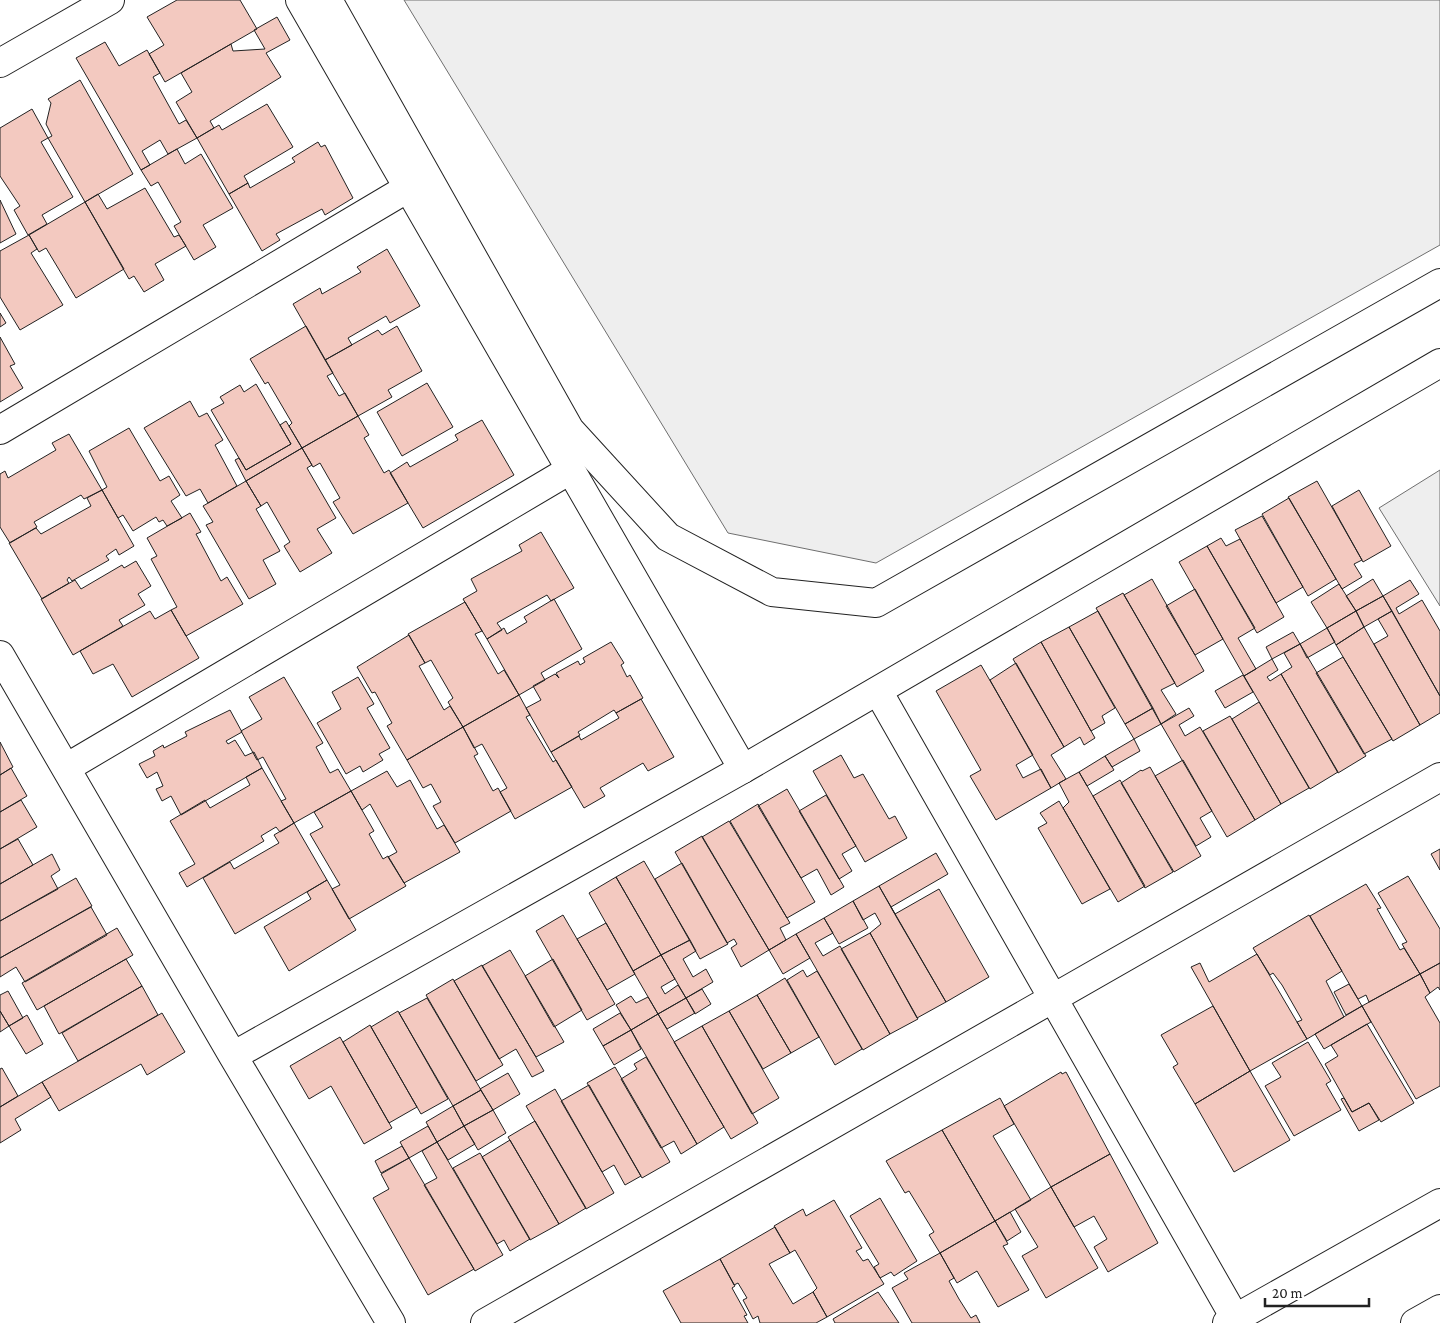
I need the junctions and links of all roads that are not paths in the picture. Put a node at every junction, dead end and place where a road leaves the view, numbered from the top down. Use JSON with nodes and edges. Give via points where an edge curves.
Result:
{"nodes":[{"id":1,"x":110,"y":0,"type":"edge"},
{"id":2,"x":300,"y":0,"type":"edge"},
{"id":3,"x":328,"y":0,"type":"edge"},
{"id":4,"x":0,"y":63,"type":"edge"},
{"id":5,"x":408,"y":188,"type":"junction"},
{"id":6,"x":1440,"y":283,"type":"edge"},
{"id":7,"x":1440,"y":363,"type":"edge"},
{"id":8,"x":0,"y":430,"type":"edge"},
{"id":9,"x":570,"y":470,"type":"junction"},
{"id":10,"x":0,"y":655,"type":"edge"},
{"id":11,"x":878,"y":691,"type":"junction"},
{"id":12,"x":66,"y":768,"type":"junction"},
{"id":13,"x":743,"y":769,"type":"junction"},
{"id":14,"x":1440,"y":777,"type":"edge"},
{"id":15,"x":1052,"y":1000,"type":"junction"},
{"id":16,"x":232,"y":1056,"type":"junction"},
{"id":17,"x":1440,"y":1203,"type":"edge"},
{"id":18,"x":1440,"y":1309,"type":"edge"},
{"id":19,"x":1231,"y":1321,"type":"edge"},
{"id":20,"x":391,"y":1323,"type":"edge"},
{"id":21,"x":485,"y":1323,"type":"edge"},
{"id":22,"x":1415,"y":1323,"type":"edge"}],
"edges":[{"from":1,"to":4,"type":"street"},
{"from":2,"to":5,"type":"street"},
{"from":3,"to":6,"type":"street","via":[[570,430],[668,537],[772,592],[876,603]]},
{"from":5,"to":8,"type":"street"},
{"from":5,"to":9,"type":"street"},
{"from":7,"to":11,"type":"street"},
{"from":9,"to":12,"type":"street"},
{"from":9,"to":13,"type":"street"},
{"from":10,"to":12,"type":"street"},
{"from":11,"to":13,"type":"street"},
{"from":11,"to":15,"type":"street"},
{"from":12,"to":16,"type":"street"},
{"from":13,"to":16,"type":"street"},
{"from":14,"to":15,"type":"street"},
{"from":15,"to":19,"type":"street"},
{"from":15,"to":21,"type":"street"},
{"from":16,"to":20,"type":"street"},
{"from":17,"to":19,"type":"street"},
{"from":18,"to":22,"type":"street"}]}
